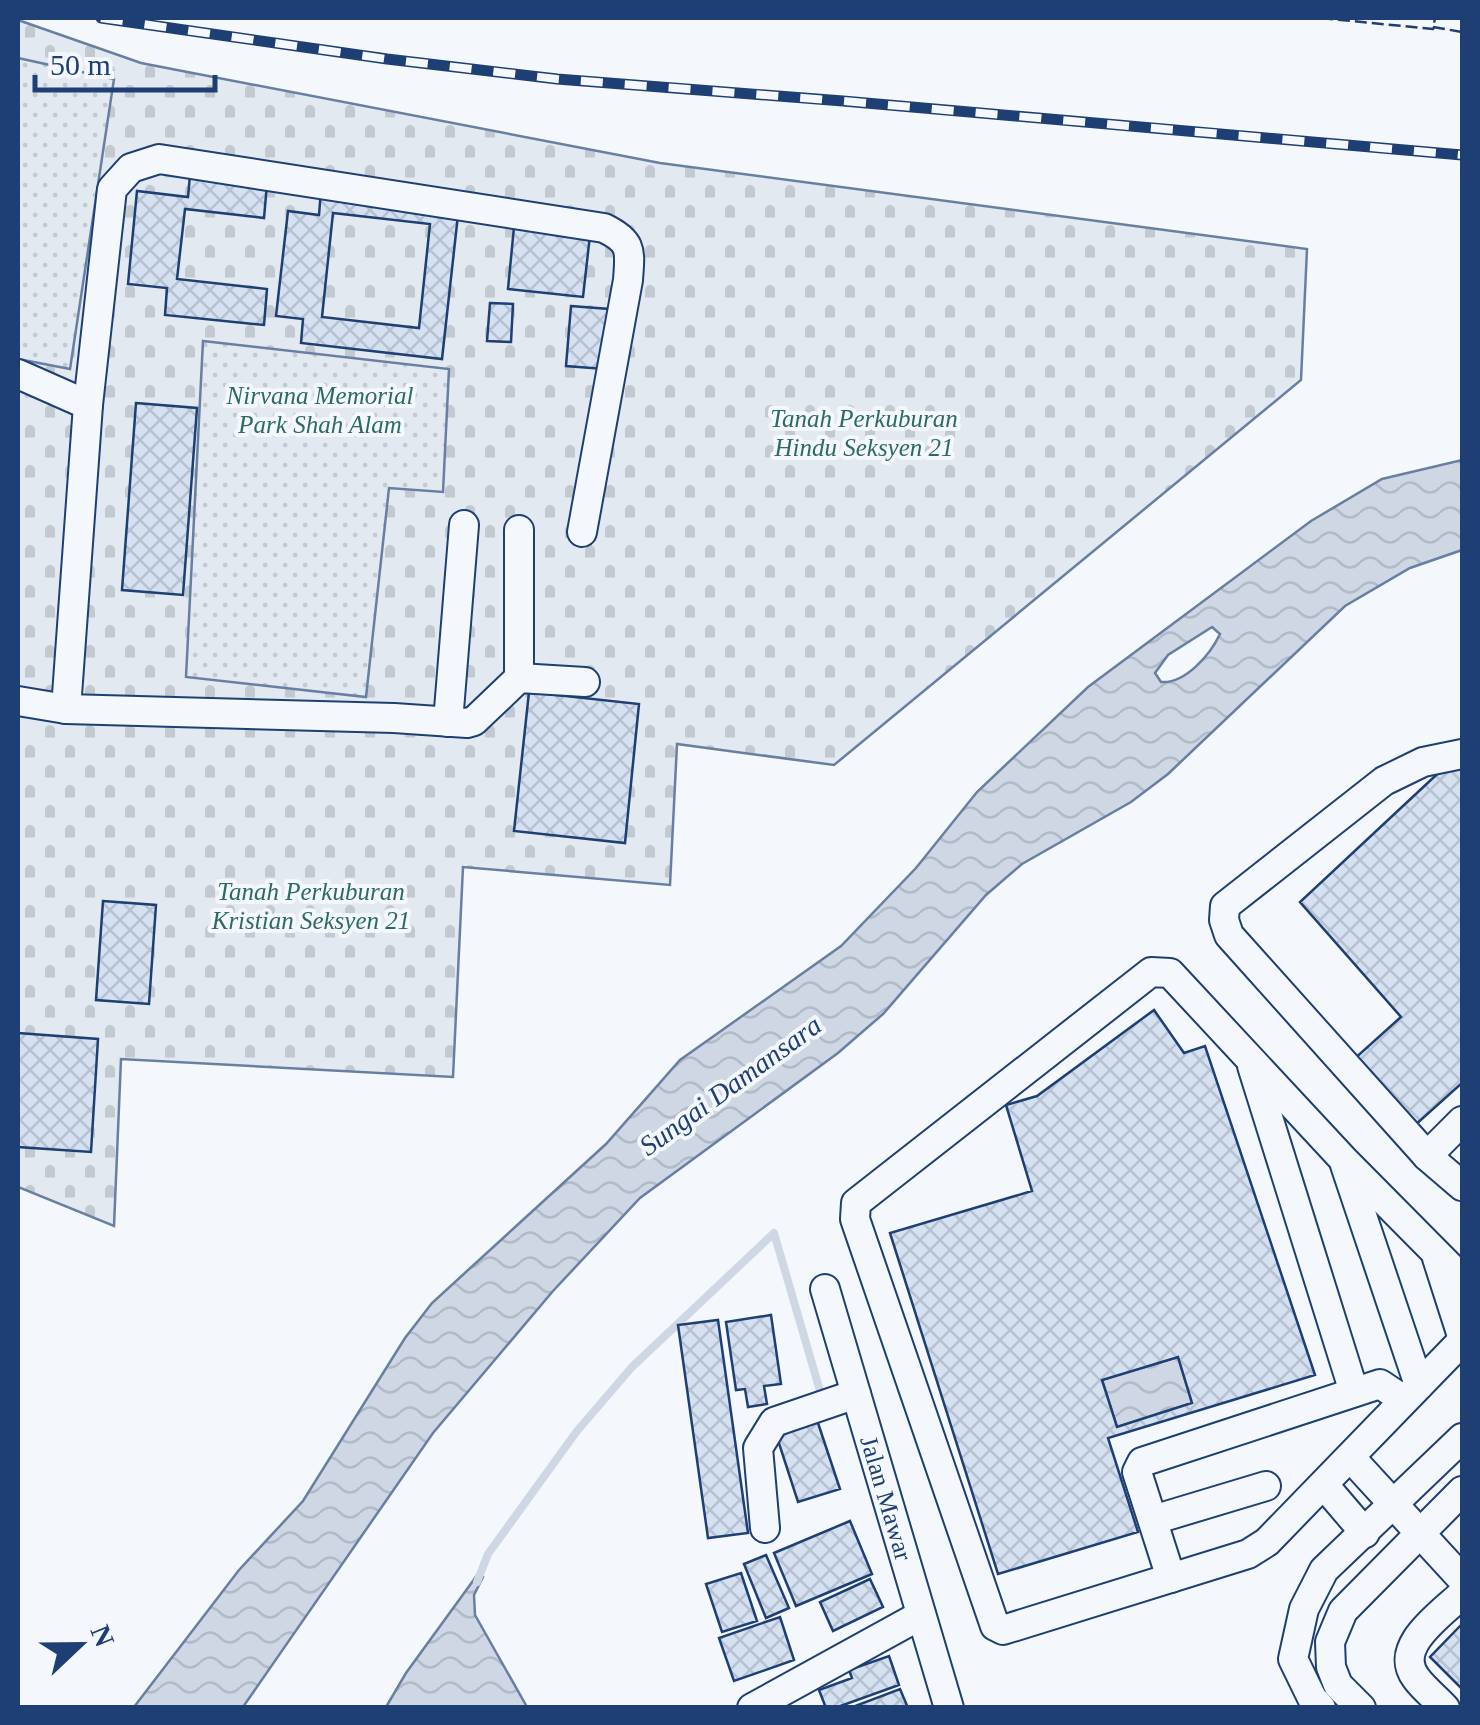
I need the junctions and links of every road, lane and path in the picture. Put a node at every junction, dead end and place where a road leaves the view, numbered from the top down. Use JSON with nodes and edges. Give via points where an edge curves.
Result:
{"nodes":[{"id":1,"x":18,"y":374,"type":"edge"},
{"id":2,"x":88,"y":405,"type":"junction"},
{"id":3,"x":464,"y":525,"type":"dead end"},
{"id":4,"x":519,"y":530,"type":"dead end"},
{"id":5,"x":582,"y":532,"type":"dead end"},
{"id":6,"x":519,"y":678,"type":"junction"},
{"id":7,"x":585,"y":682,"type":"dead end"},
{"id":8,"x":18,"y":701,"type":"edge"},
{"id":9,"x":66,"y":709,"type":"junction"},
{"id":10,"x":448,"y":722,"type":"junction"},
{"id":11,"x":1462,"y":754,"type":"edge"},
{"id":12,"x":1250,"y":1060,"type":"junction"},
{"id":13,"x":1462,"y":1121,"type":"edge"},
{"id":14,"x":1427,"y":1156,"type":"junction"},
{"id":15,"x":1343,"y":1158,"type":"junction"},
{"id":16,"x":1462,"y":1186,"type":"edge"},
{"id":17,"x":1433,"y":1247,"type":"junction"},
{"id":18,"x":1462,"y":1278,"type":"edge"},
{"id":19,"x":825,"y":1290,"type":"dead end"},
{"id":20,"x":1462,"y":1338,"type":"edge"},
{"id":21,"x":1419,"y":1385,"type":"junction"},
{"id":22,"x":1354,"y":1392,"type":"junction"},
{"id":23,"x":856,"y":1394,"type":"junction"},
{"id":24,"x":1398,"y":1406,"type":"junction"},
{"id":25,"x":1462,"y":1438,"type":"edge"},
{"id":26,"x":1351,"y":1458,"type":"junction"},
{"id":27,"x":1324,"y":1485,"type":"junction"},
{"id":28,"x":1266,"y":1486,"type":"dead end"},
{"id":29,"x":1462,"y":1491,"type":"edge"},
{"id":30,"x":1395,"y":1506,"type":"junction"},
{"id":31,"x":1153,"y":1520,"type":"junction"},
{"id":32,"x":765,"y":1528,"type":"dead end"},
{"id":33,"x":1364,"y":1533,"type":"junction"},
{"id":34,"x":1420,"y":1533,"type":"junction"},
{"id":35,"x":1171,"y":1578,"type":"junction"},
{"id":36,"x":1462,"y":1579,"type":"edge"},
{"id":37,"x":1462,"y":1594,"type":"edge"},
{"id":38,"x":921,"y":1615,"type":"junction"},
{"id":39,"x":752,"y":1708,"type":"edge"},
{"id":40,"x":948,"y":1708,"type":"edge"},
{"id":41,"x":1320,"y":1708,"type":"edge"},
{"id":42,"x":1361,"y":1708,"type":"edge"},
{"id":43,"x":1445,"y":1708,"type":"edge"}],
"edges":[{"from":1,"to":2,"type":"street"},
{"from":2,"to":5,"type":"street","via":[[112,189],[131,168],[159,159],[604,228],[622,237],[630,252],[628,280]]},
{"from":2,"to":9,"type":"street"},
{"from":3,"to":10,"type":"street"},
{"from":4,"to":6,"type":"street"},
{"from":6,"to":7,"type":"street"},
{"from":6,"to":10,"type":"street","via":[[474,721]]},
{"from":8,"to":9,"type":"street"},
{"from":9,"to":10,"type":"street"},
{"from":11,"to":14,"type":"street","via":[[1384,781],[1225,906],[1229,934]]},
{"from":12,"to":15,"type":"street"},
{"from":12,"to":22,"type":"street"},
{"from":12,"to":35,"type":"street","via":[[1170,974],[1151,972],[856,1203],[855,1219],[994,1626],[1003,1630]]},
{"from":13,"to":14,"type":"street"},
{"from":14,"to":16,"type":"street"},
{"from":15,"to":17,"type":"street"},
{"from":15,"to":21,"type":"street"},
{"from":17,"to":18,"type":"street"},
{"from":17,"to":20,"type":"street"},
{"from":19,"to":23,"type":"street","name":"Jalan Mawar"},
{"from":20,"to":21,"type":"street"},
{"from":21,"to":24,"type":"street"},
{"from":22,"to":24,"type":"street","via":[[1380,1384]]},
{"from":22,"to":31,"type":"street","via":[[1142,1462],[1137,1472]]},
{"from":23,"to":32,"type":"street","via":[[774,1422],[758,1448]]},
{"from":23,"to":38,"type":"street","name":"Jalan Mawar"},
{"from":24,"to":26,"type":"street"},
{"from":25,"to":30,"type":"street"},
{"from":26,"to":27,"type":"street"},
{"from":26,"to":30,"type":"street"},
{"from":27,"to":33,"type":"street"},
{"from":27,"to":35,"type":"street","via":[[1268,1542]]},
{"from":28,"to":31,"type":"street"},
{"from":29,"to":34,"type":"street"},
{"from":30,"to":33,"type":"street"},
{"from":30,"to":34,"type":"street"},
{"from":31,"to":35,"type":"street"},
{"from":33,"to":41,"type":"street","via":[[1324,1570],[1295,1638],[1298,1675]]},
{"from":34,"to":36,"type":"street"},
{"from":34,"to":42,"type":"street","via":[[1342,1611],[1330,1642],[1338,1685]]},
{"from":37,"to":43,"type":"street","via":[[1413,1643],[1408,1660],[1414,1677]]},
{"from":38,"to":39,"type":"street"},
{"from":38,"to":40,"type":"street","name":"Jalan Mawar"}]}
